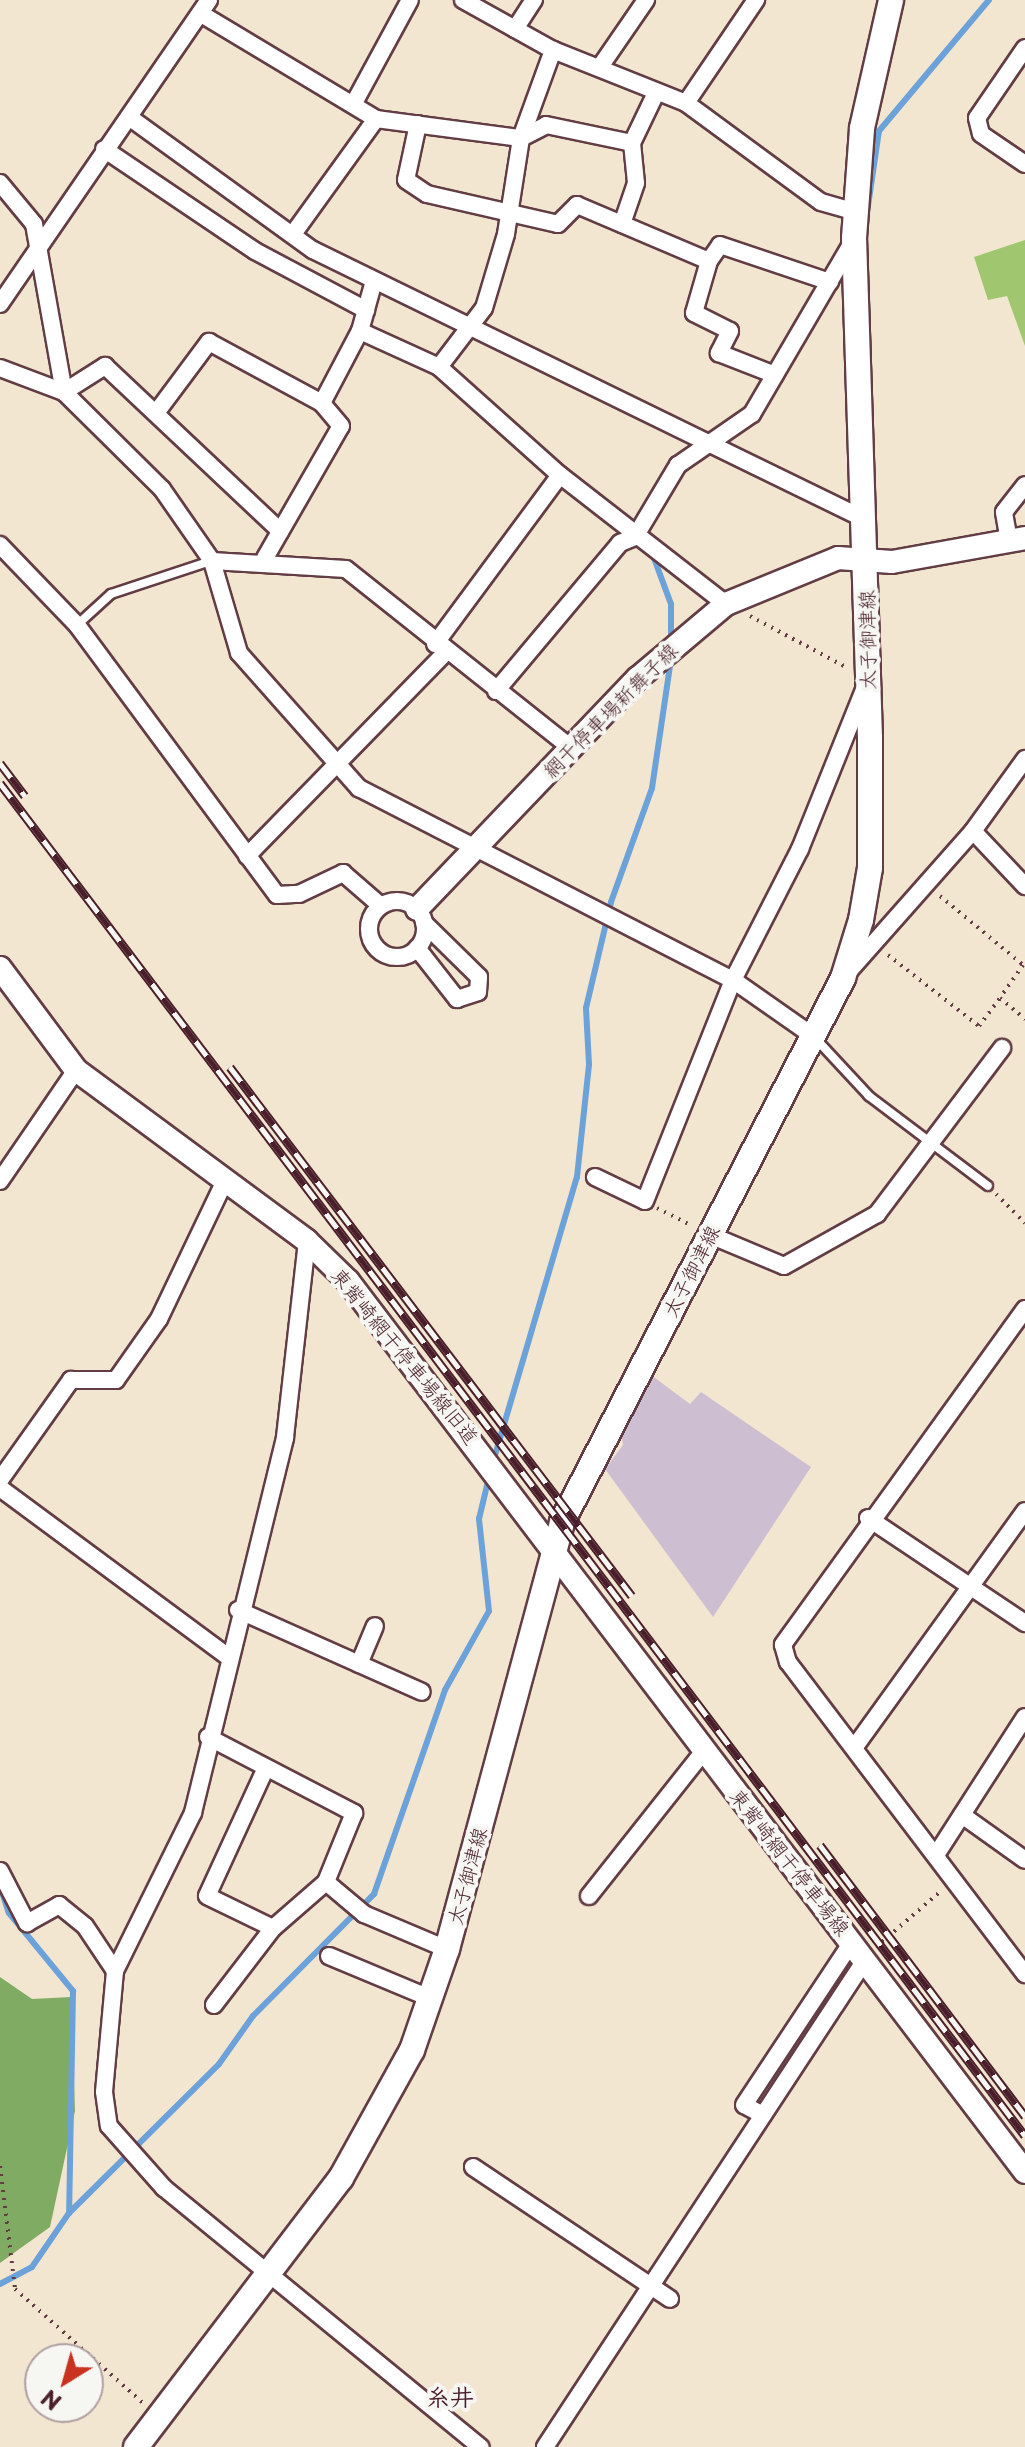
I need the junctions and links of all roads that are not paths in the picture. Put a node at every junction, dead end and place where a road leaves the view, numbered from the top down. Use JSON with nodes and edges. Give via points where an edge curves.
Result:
{"nodes":[{"id":1,"x":410,"y":0,"type":"edge"},
{"id":2,"x":463,"y":0,"type":"edge"},
{"id":3,"x":534,"y":0,"type":"edge"},
{"id":4,"x":646,"y":0,"type":"edge"},
{"id":5,"x":756,"y":0,"type":"edge"},
{"id":6,"x":891,"y":0,"type":"edge"},
{"id":7,"x":206,"y":8,"type":"edge"},
{"id":8,"x":515,"y":29,"type":"junction"},
{"id":9,"x":1025,"y":48,"type":"edge"},
{"id":10,"x":553,"y":50,"type":"junction"},
{"id":11,"x":602,"y":64,"type":"junction"},
{"id":12,"x":655,"y":95,"type":"junction"},
{"id":13,"x":354,"y":103,"type":"junction"},
{"id":14,"x":686,"y":103,"type":"junction"},
{"id":15,"x":129,"y":117,"type":"junction"},
{"id":16,"x":376,"y":119,"type":"junction"},
{"id":17,"x":418,"y":124,"type":"junction"},
{"id":18,"x":521,"y":138,"type":"junction"},
{"id":19,"x":632,"y":143,"type":"junction"},
{"id":20,"x":104,"y":149,"type":"junction"},
{"id":21,"x":1025,"y":164,"type":"edge"},
{"id":22,"x":0,"y":183,"type":"edge"},
{"id":23,"x":855,"y":212,"type":"junction"},
{"id":24,"x":508,"y":215,"type":"junction"},
{"id":25,"x":622,"y":224,"type":"junction"},
{"id":26,"x":293,"y":234,"type":"junction"},
{"id":27,"x":854,"y":238,"type":"junction"},
{"id":28,"x":37,"y":241,"type":"junction"},
{"id":29,"x":709,"y":261,"type":"junction"},
{"id":30,"x":374,"y":281,"type":"junction"},
{"id":31,"x":830,"y":282,"type":"junction"},
{"id":32,"x":0,"y":304,"type":"edge"},
{"id":33,"x":366,"y":310,"type":"junction"},
{"id":34,"x":469,"y":328,"type":"junction"},
{"id":35,"x":360,"y":331,"type":"junction"},
{"id":36,"x":439,"y":367,"type":"junction"},
{"id":37,"x":0,"y":368,"type":"edge"},
{"id":38,"x":775,"y":375,"type":"junction"},
{"id":39,"x":64,"y":392,"type":"junction"},
{"id":40,"x":322,"y":403,"type":"junction"},
{"id":41,"x":156,"y":413,"type":"junction"},
{"id":42,"x":704,"y":441,"type":"junction"},
{"id":43,"x":560,"y":475,"type":"junction"},
{"id":44,"x":1025,"y":485,"type":"edge"},
{"id":45,"x":864,"y":519,"type":"junction"},
{"id":46,"x":280,"y":531,"type":"junction"},
{"id":47,"x":639,"y":540,"type":"junction"},
{"id":48,"x":1017,"y":540,"type":"edge"},
{"id":49,"x":0,"y":545,"type":"edge"},
{"id":50,"x":265,"y":558,"type":"junction"},
{"id":51,"x":212,"y":561,"type":"junction"},
{"id":52,"x":865,"y":561,"type":"junction"},
{"id":53,"x":726,"y":604,"type":"junction"},
{"id":54,"x":77,"y":625,"type":"junction"},
{"id":55,"x":440,"y":648,"type":"junction"},
{"id":56,"x":868,"y":678,"type":"junction"},
{"id":57,"x":496,"y":691,"type":"junction"},
{"id":58,"x":571,"y":748,"type":"junction"},
{"id":59,"x":1025,"y":759,"type":"edge"},
{"id":60,"x":341,"y":767,"type":"junction"},
{"id":61,"x":973,"y":831,"type":"junction"},
{"id":62,"x":479,"y":844,"type":"junction"},
{"id":63,"x":247,"y":856,"type":"junction"},
{"id":64,"x":1025,"y":886,"type":"edge"},
{"id":65,"x":381,"y":906,"type":"junction"},
{"id":66,"x":421,"y":916,"type":"junction"},
{"id":67,"x":417,"y":948,"type":"junction"},
{"id":68,"x":0,"y":968,"type":"edge"},
{"id":69,"x":843,"y":978,"type":"junction"},
{"id":70,"x":733,"y":980,"type":"junction"},
{"id":71,"x":813,"y":1036,"type":"junction"},
{"id":72,"x":1002,"y":1048,"type":"dead end"},
{"id":73,"x":76,"y":1070,"type":"junction"},
{"id":74,"x":930,"y":1143,"type":"junction"},
{"id":75,"x":595,"y":1177,"type":"dead end"},
{"id":76,"x":0,"y":1181,"type":"edge"},
{"id":77,"x":224,"y":1183,"type":"junction"},
{"id":78,"x":988,"y":1186,"type":"road end"},
{"id":79,"x":710,"y":1235,"type":"junction"},
{"id":80,"x":307,"y":1241,"type":"junction"},
{"id":81,"x":1025,"y":1309,"type":"edge"},
{"id":82,"x":0,"y":1480,"type":"edge"},
{"id":83,"x":0,"y":1488,"type":"edge"},
{"id":84,"x":1025,"y":1511,"type":"edge"},
{"id":85,"x":868,"y":1518,"type":"junction"},
{"id":86,"x":553,"y":1553,"type":"junction"},
{"id":87,"x":969,"y":1589,"type":"junction"},
{"id":88,"x":238,"y":1610,"type":"junction"},
{"id":89,"x":1025,"y":1623,"type":"edge"},
{"id":90,"x":375,"y":1626,"type":"dead end"},
{"id":91,"x":227,"y":1656,"type":"junction"},
{"id":92,"x":359,"y":1664,"type":"junction"},
{"id":93,"x":422,"y":1692,"type":"dead end"},
{"id":94,"x":1023,"y":1724,"type":"edge"},
{"id":95,"x":208,"y":1737,"type":"junction"},
{"id":96,"x":854,"y":1748,"type":"junction"},
{"id":97,"x":704,"y":1751,"type":"junction"},
{"id":98,"x":264,"y":1772,"type":"junction"},
{"id":99,"x":962,"y":1815,"type":"junction"},
{"id":100,"x":936,"y":1855,"type":"junction"},
{"id":101,"x":1025,"y":1860,"type":"edge"},
{"id":102,"x":0,"y":1871,"type":"edge"},
{"id":103,"x":326,"y":1882,"type":"junction"},
{"id":104,"x":589,"y":1896,"type":"dead end"},
{"id":105,"x":273,"y":1928,"type":"junction"},
{"id":106,"x":447,"y":1949,"type":"junction"},
{"id":107,"x":858,"y":1951,"type":"junction"},
{"id":108,"x":329,"y":1956,"type":"dead end"},
{"id":109,"x":115,"y":1971,"type":"junction"},
{"id":110,"x":1025,"y":1974,"type":"edge"},
{"id":111,"x":432,"y":1999,"type":"junction"},
{"id":112,"x":214,"y":2005,"type":"dead end"},
{"id":113,"x":473,"y":2167,"type":"dead end"},
{"id":114,"x":1025,"y":2172,"type":"edge"},
{"id":115,"x":267,"y":2270,"type":"junction"},
{"id":116,"x":649,"y":2283,"type":"junction"},
{"id":117,"x":670,"y":2299,"type":"dead end"},
{"id":118,"x":136,"y":2447,"type":"edge"},
{"id":119,"x":481,"y":2447,"type":"edge"},
{"id":120,"x":545,"y":2447,"type":"edge"}],
"edges":[{"from":1,"to":13,"type":"street"},
{"from":2,"to":8,"type":"street"},
{"from":3,"to":8,"type":"street"},
{"from":4,"to":11,"type":"street"},
{"from":5,"to":14,"type":"street"},
{"from":6,"to":23,"type":"main road","name":"太子御津線","via":[[862,128]]},
{"from":7,"to":13,"type":"street"},
{"from":7,"to":15,"type":"street"},
{"from":8,"to":10,"type":"street"},
{"from":9,"to":21,"type":"street","via":[[977,118],[981,134]]},
{"from":10,"to":11,"type":"street"},
{"from":10,"to":18,"type":"street"},
{"from":11,"to":12,"type":"street"},
{"from":12,"to":14,"type":"street"},
{"from":12,"to":19,"type":"street"},
{"from":13,"to":16,"type":"street"},
{"from":14,"to":23,"type":"street","via":[[821,202]]},
{"from":15,"to":20,"type":"street"},
{"from":15,"to":26,"type":"street"},
{"from":16,"to":17,"type":"street"},
{"from":16,"to":26,"type":"street"},
{"from":17,"to":18,"type":"street"},
{"from":17,"to":24,"type":"street","via":[[406,180],[427,194]]},
{"from":18,"to":19,"type":"street","via":[[546,125]]},
{"from":18,"to":24,"type":"street"},
{"from":19,"to":25,"type":"street","via":[[636,183]]},
{"from":20,"to":28,"type":"street"},
{"from":20,"to":33,"type":"street","via":[[255,251]]},
{"from":22,"to":28,"type":"street","via":[[34,224]]},
{"from":23,"to":27,"type":"main road","name":"太子御津線"},
{"from":24,"to":25,"type":"street","via":[[558,224],[577,205]]},
{"from":24,"to":34,"type":"street","via":[[484,308]]},
{"from":25,"to":29,"type":"street"},
{"from":26,"to":30,"type":"street"},
{"from":27,"to":31,"type":"street"},
{"from":27,"to":45,"type":"main road","name":"太子御津線"},
{"from":28,"to":32,"type":"street"},
{"from":28,"to":39,"type":"street"},
{"from":29,"to":31,"type":"street","via":[[720,245]]},
{"from":29,"to":38,"type":"street","via":[[694,313],[730,331],[719,353]]},
{"from":30,"to":33,"type":"street"},
{"from":30,"to":34,"type":"street"},
{"from":31,"to":38,"type":"street"},
{"from":33,"to":35,"type":"street"},
{"from":34,"to":36,"type":"street"},
{"from":34,"to":42,"type":"street"},
{"from":35,"to":36,"type":"street"},
{"from":35,"to":40,"type":"street"},
{"from":36,"to":43,"type":"street"},
{"from":37,"to":39,"type":"street"},
{"from":38,"to":42,"type":"street","via":[[752,414]]},
{"from":39,"to":41,"type":"street","via":[[105,366]]},
{"from":39,"to":51,"type":"street","via":[[162,489]]},
{"from":40,"to":41,"type":"street","via":[[209,342]]},
{"from":40,"to":46,"type":"street","via":[[341,426]]},
{"from":41,"to":46,"type":"street"},
{"from":42,"to":45,"type":"street"},
{"from":42,"to":47,"type":"street","via":[[678,465]]},
{"from":43,"to":47,"type":"street"},
{"from":43,"to":55,"type":"street"},
{"from":44,"to":48,"type":"street","via":[[1004,512]]},
{"from":45,"to":52,"type":"main road","name":"太子御津線"},
{"from":46,"to":50,"type":"street"},
{"from":47,"to":53,"type":"street"},
{"from":47,"to":57,"type":"street","via":[[620,543]]},
{"from":48,"to":52,"type":"main road","name":"網干停車場新舞子線"},
{"from":49,"to":54,"type":"street"},
{"from":50,"to":51,"type":"street"},
{"from":50,"to":55,"type":"street","via":[[346,569]]},
{"from":51,"to":54,"type":"lane","via":[[111,594]]},
{"from":51,"to":60,"type":"street","via":[[239,653]]},
{"from":52,"to":53,"type":"main road","name":"網干停車場新舞子線","via":[[815,564]]},
{"from":52,"to":56,"type":"main road","name":"太子御津線"},
{"from":53,"to":58,"type":"main road","name":"網干停車場新舞子線","via":[[638,678]]},
{"from":54,"to":63,"type":"street"},
{"from":55,"to":57,"type":"street"},
{"from":55,"to":60,"type":"street"},
{"from":56,"to":69,"type":"main road","name":"太子御津線","via":[[870,868]]},
{"from":56,"to":70,"type":"street","via":[[800,849]]},
{"from":57,"to":58,"type":"street"},
{"from":58,"to":62,"type":"main road","name":"網干停車場新舞子線"},
{"from":59,"to":61,"type":"street"},
{"from":60,"to":62,"type":"street","via":[[375,798]]},
{"from":60,"to":63,"type":"street"},
{"from":61,"to":64,"type":"street"},
{"from":61,"to":69,"type":"street"},
{"from":62,"to":66,"type":"main road","name":"網干停車場新舞子線"},
{"from":62,"to":70,"type":"street","via":[[545,888]]},
{"from":63,"to":65,"type":"street","via":[[277,895],[299,894],[343,873]]},
{"from":65,"to":66,"type":"street","via":[[396,901]]},
{"from":65,"to":67,"type":"street","via":[[370,921],[376,947],[392,956]]},
{"from":66,"to":67,"type":"street"},
{"from":66,"to":67,"type":"street","via":[[479,977],[478,992],[468,1001],[454,996]]},
{"from":68,"to":73,"type":"main road","name":"東觜崎網干停車場線旧道"},
{"from":69,"to":71,"type":"main road","name":"太子御津線"},
{"from":70,"to":71,"type":"street"},
{"from":70,"to":75,"type":"street","via":[[645,1201]]},
{"from":71,"to":74,"type":"lane","via":[[869,1096]]},
{"from":71,"to":79,"type":"main road","name":"太子御津線"},
{"from":72,"to":74,"type":"street"},
{"from":73,"to":76,"type":"street"},
{"from":73,"to":77,"type":"main road","name":"東觜崎網干停車場線旧道"},
{"from":74,"to":78,"type":"lane"},
{"from":74,"to":79,"type":"street","via":[[877,1214],[784,1266]]},
{"from":77,"to":80,"type":"main road","name":"東觜崎網干停車場線旧道"},
{"from":77,"to":82,"type":"street","via":[[159,1319],[116,1380],[71,1380]]},
{"from":79,"to":86,"type":"main road","name":"太子御津線","via":[[562,1522]]},
{"from":80,"to":86,"type":"main road","name":"東觜崎網干停車場線旧道","via":[[348,1281],[516,1495]]},
{"from":80,"to":88,"type":"street","via":[[285,1438]]},
{"from":81,"to":85,"type":"street"},
{"from":83,"to":91,"type":"street"},
{"from":84,"to":87,"type":"street"},
{"from":85,"to":87,"type":"street"},
{"from":85,"to":96,"type":"street","via":[[783,1645],[788,1662]]},
{"from":86,"to":97,"type":"main road","name":"東觜崎網干停車場線"},
{"from":86,"to":106,"type":"main road","name":"太子御津線"},
{"from":87,"to":89,"type":"street"},
{"from":87,"to":96,"type":"street"},
{"from":88,"to":91,"type":"street"},
{"from":88,"to":92,"type":"street"},
{"from":90,"to":92,"type":"street"},
{"from":91,"to":95,"type":"street"},
{"from":92,"to":93,"type":"street"},
{"from":94,"to":99,"type":"street"},
{"from":95,"to":98,"type":"street"},
{"from":95,"to":109,"type":"street","via":[[193,1813]]},
{"from":96,"to":100,"type":"street"},
{"from":97,"to":104,"type":"street"},
{"from":97,"to":107,"type":"main road","name":"東觜崎網干停車場線"},
{"from":98,"to":103,"type":"street","via":[[354,1813]]},
{"from":98,"to":105,"type":"street","via":[[207,1896]]},
{"from":99,"to":100,"type":"street"},
{"from":99,"to":101,"type":"street"},
{"from":100,"to":110,"type":"street"},
{"from":102,"to":109,"type":"street","via":[[27,1923],[59,1905],[85,1926]]},
{"from":103,"to":105,"type":"street"},
{"from":103,"to":106,"type":"street","via":[[364,1914]]},
{"from":105,"to":112,"type":"street"},
{"from":106,"to":111,"type":"main road","name":"太子御津線"},
{"from":107,"to":114,"type":"main road","name":"東觜崎網干停車場線"},
{"from":107,"to":116,"type":"street","via":[[763,2115]]},
{"from":108,"to":111,"type":"street"},
{"from":109,"to":115,"type":"street","via":[[104,2092],[109,2126],[137,2161]]},
{"from":111,"to":115,"type":"main road","name":"太子御津線","via":[[398,2078],[341,2178]]},
{"from":113,"to":116,"type":"street"},
{"from":115,"to":118,"type":"main road","name":"太子御津線"},
{"from":115,"to":119,"type":"street"},
{"from":116,"to":117,"type":"street"},
{"from":116,"to":120,"type":"street"}]}
